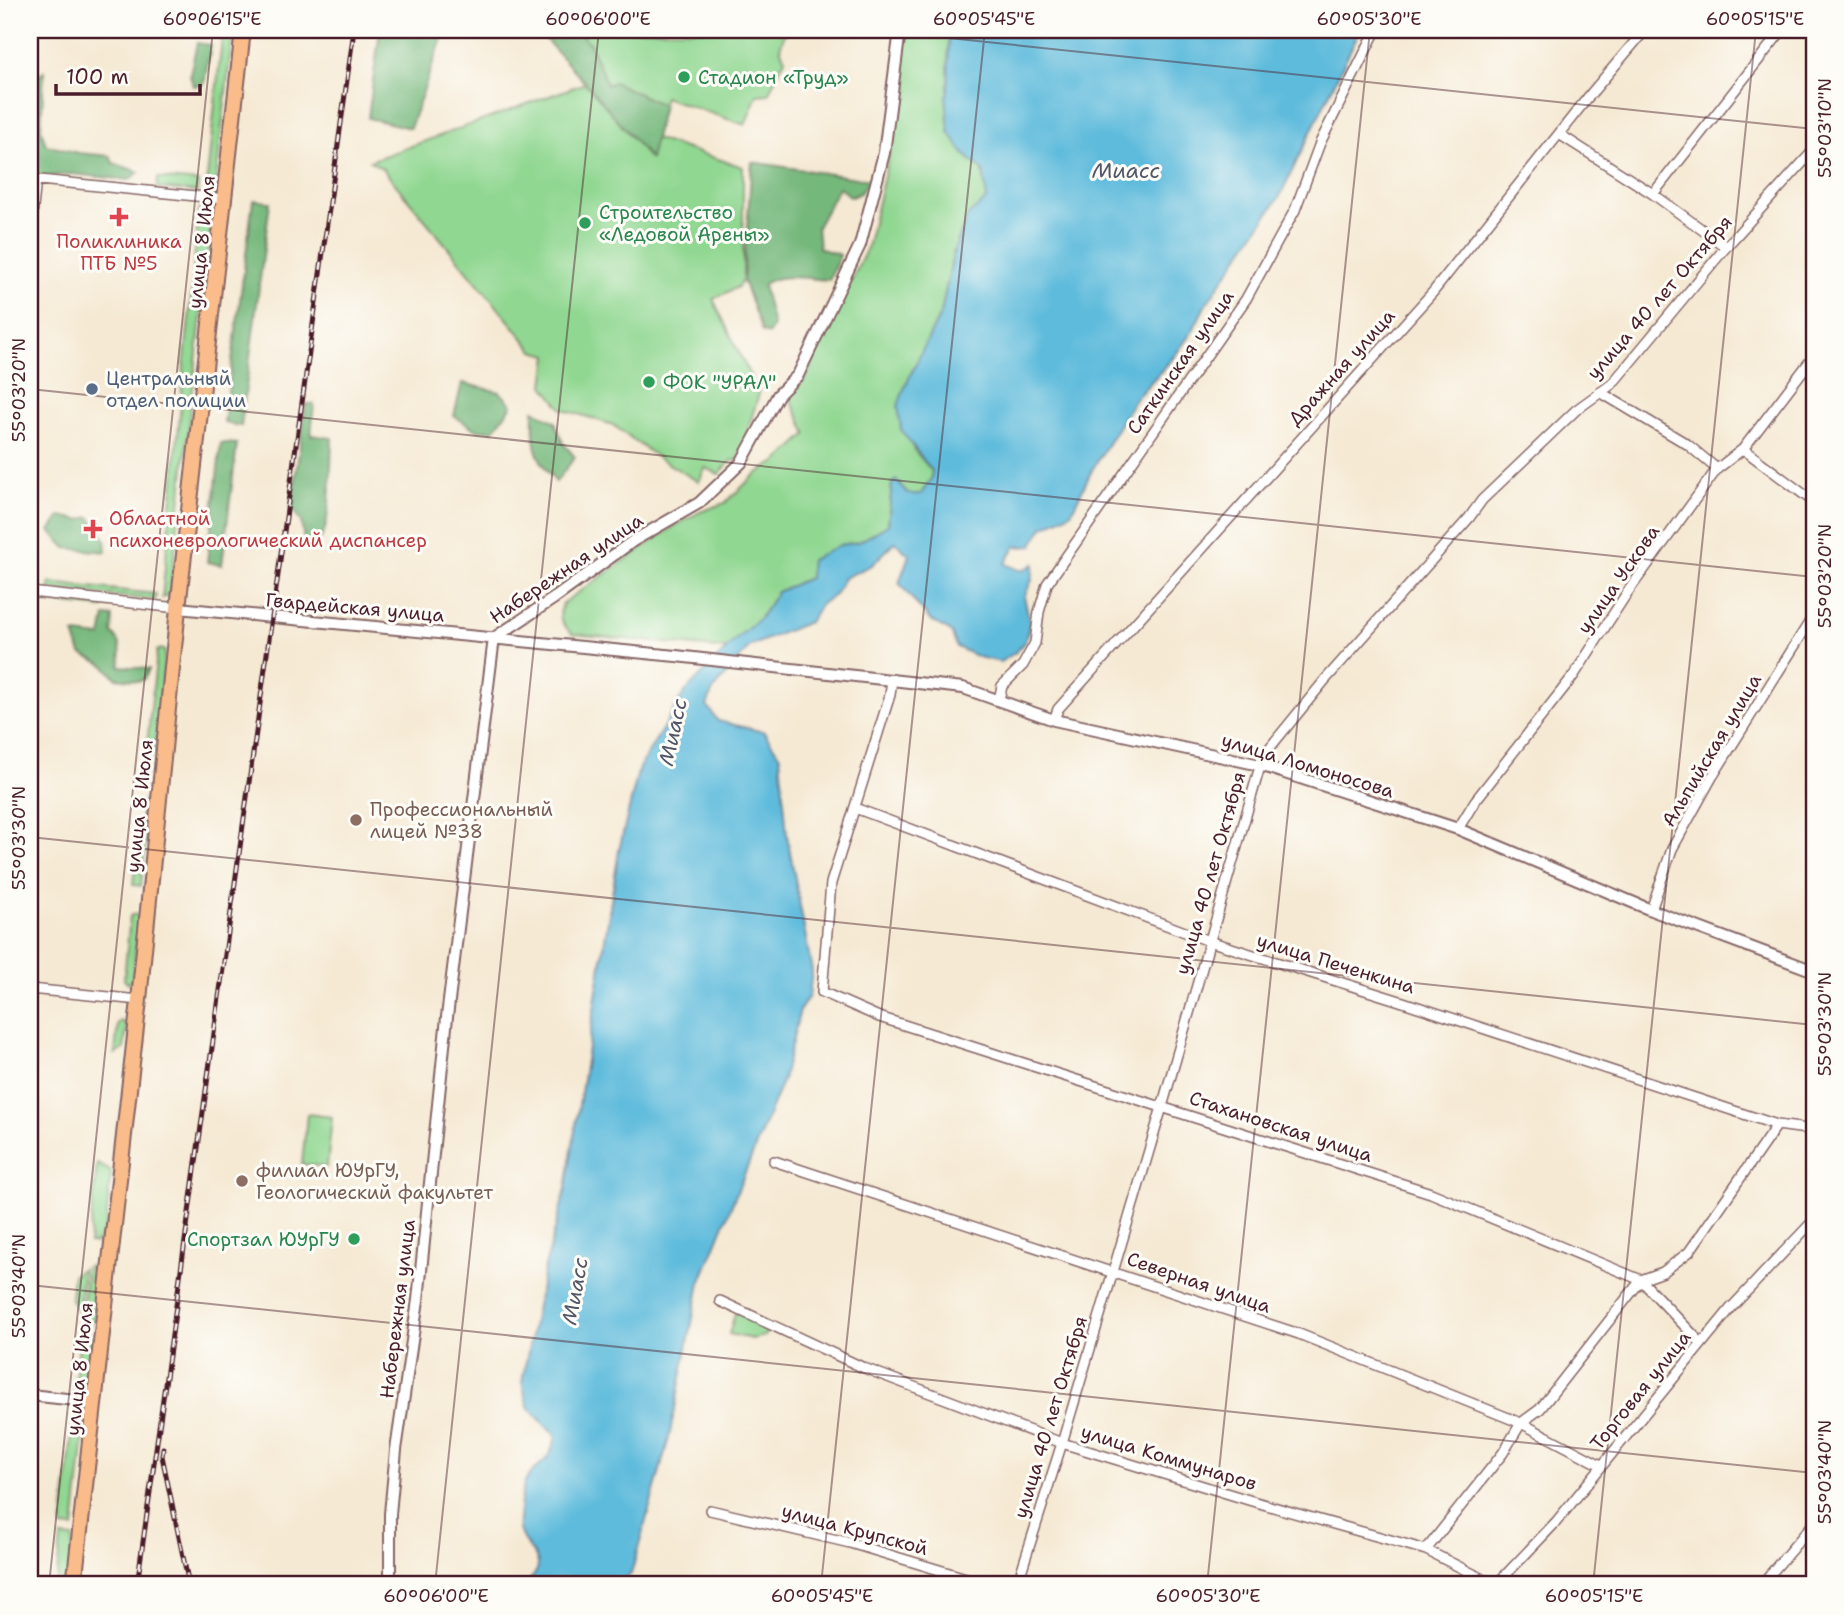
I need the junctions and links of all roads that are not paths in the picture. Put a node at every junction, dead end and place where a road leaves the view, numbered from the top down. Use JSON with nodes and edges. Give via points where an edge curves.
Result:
{"nodes":[{"id":1,"x":243,"y":30,"type":"edge"},
{"id":2,"x":900,"y":30,"type":"edge"},
{"id":3,"x":1376,"y":30,"type":"edge"},
{"id":4,"x":1645,"y":30,"type":"edge"},
{"id":5,"x":1779,"y":34,"type":"dead end"},
{"id":6,"x":1559,"y":134,"type":"junction"},
{"id":7,"x":1814,"y":150,"type":"edge"},
{"id":8,"x":33,"y":179,"type":"edge"},
{"id":9,"x":1653,"y":194,"type":"junction"},
{"id":10,"x":225,"y":199,"type":"junction"},
{"id":11,"x":30,"y":236,"type":"edge"},
{"id":12,"x":1726,"y":247,"type":"junction"},
{"id":13,"x":1814,"y":356,"type":"edge"},
{"id":14,"x":1600,"y":393,"type":"junction"},
{"id":15,"x":1743,"y":449,"type":"junction"},
{"id":16,"x":1717,"y":469,"type":"junction"},
{"id":17,"x":1814,"y":502,"type":"edge"},
{"id":18,"x":30,"y":592,"type":"edge"},
{"id":19,"x":178,"y":608,"type":"junction"},
{"id":20,"x":1814,"y":615,"type":"edge"},
{"id":21,"x":494,"y":638,"type":"junction"},
{"id":22,"x":772,"y":667,"type":"joint"},
{"id":23,"x":892,"y":679,"type":"junction"},
{"id":24,"x":999,"y":699,"type":"junction"},
{"id":25,"x":1054,"y":720,"type":"junction"},
{"id":26,"x":1260,"y":765,"type":"junction"},
{"id":27,"x":855,"y":808,"type":"junction"},
{"id":28,"x":1458,"y":829,"type":"junction"},
{"id":29,"x":1651,"y":910,"type":"junction"},
{"id":30,"x":1209,"y":941,"type":"junction"},
{"id":31,"x":1813,"y":968,"type":"edge"},
{"id":32,"x":30,"y":989,"type":"edge"},
{"id":33,"x":139,"y":1000,"type":"junction"},
{"id":34,"x":1161,"y":1107,"type":"junction"},
{"id":35,"x":1777,"y":1125,"type":"junction"},
{"id":36,"x":1814,"y":1130,"type":"edge"},
{"id":37,"x":774,"y":1161,"type":"dead end"},
{"id":38,"x":1814,"y":1220,"type":"edge"},
{"id":39,"x":1113,"y":1271,"type":"junction"},
{"id":40,"x":1641,"y":1280,"type":"junction"},
{"id":41,"x":720,"y":1301,"type":"dead end"},
{"id":42,"x":1701,"y":1343,"type":"junction"},
{"id":43,"x":30,"y":1395,"type":"edge"},
{"id":44,"x":94,"y":1402,"type":"junction"},
{"id":45,"x":1521,"y":1423,"type":"junction"},
{"id":46,"x":1062,"y":1443,"type":"junction"},
{"id":47,"x":1601,"y":1465,"type":"junction"},
{"id":48,"x":710,"y":1510,"type":"dead end"},
{"id":49,"x":1814,"y":1523,"type":"edge"},
{"id":50,"x":1426,"y":1550,"type":"junction"},
{"id":51,"x":74,"y":1585,"type":"edge"},
{"id":52,"x":390,"y":1585,"type":"edge"},
{"id":53,"x":989,"y":1585,"type":"edge"},
{"id":54,"x":1017,"y":1585,"type":"edge"},
{"id":55,"x":1496,"y":1585,"type":"edge"},
{"id":56,"x":1761,"y":1585,"type":"edge"}],
"edges":[{"from":1,"to":10,"type":"main road","name":"улица 8 Июля"},
{"from":2,"to":21,"type":"street","name":"Набережная улица","via":[[884,153],[860,245],[799,375],[778,395],[741,463],[699,503],[633,541]]},
{"from":3,"to":24,"type":"street","name":"Саткинская улица","via":[[1320,143],[1295,210],[1246,299],[1047,584],[1035,643],[1023,665],[1002,686]]},
{"from":4,"to":6,"type":"street","name":"Дражная улица"},
{"from":5,"to":9,"type":"street"},
{"from":6,"to":9,"type":"street"},
{"from":6,"to":25,"type":"street","name":"Дражная улица","via":[[1433,292],[1058,709]]},
{"from":7,"to":12,"type":"street","name":"улица 40 лет Октября"},
{"from":8,"to":10,"type":"street"},
{"from":8,"to":11,"type":"street"},
{"from":9,"to":12,"type":"street"},
{"from":10,"to":19,"type":"main road","name":"улица 8 Июля"},
{"from":12,"to":14,"type":"street","name":"улица 40 лет Октября"},
{"from":13,"to":15,"type":"street","name":"улица Ускова"},
{"from":14,"to":16,"type":"street","via":[[1687,444]]},
{"from":14,"to":26,"type":"street","name":"улица 40 лет Октября","via":[[1482,500],[1325,680]]},
{"from":15,"to":16,"type":"street","name":"улица Ускова"},
{"from":15,"to":17,"type":"street"},
{"from":16,"to":28,"type":"street","name":"улица Ускова","via":[[1574,675]]},
{"from":18,"to":19,"type":"street","name":"Гвардейская улица"},
{"from":19,"to":21,"type":"street","name":"Гвардейская улица"},
{"from":19,"to":33,"type":"main road","name":"улица 8 Июля"},
{"from":20,"to":29,"type":"street","name":"Альпийская улица","via":[[1712,776],[1672,849]]},
{"from":21,"to":22,"type":"street","name":"Гвардейская улица"},
{"from":21,"to":52,"type":"street","name":"Набережная улица","via":[[418,1300],[396,1450]]},
{"from":22,"to":23,"type":"street","name":"улица Ломоносова"},
{"from":23,"to":24,"type":"street","name":"улица Ломоносова","via":[[963,688]]},
{"from":23,"to":27,"type":"street"},
{"from":24,"to":25,"type":"street","name":"улица Ломоносова"},
{"from":25,"to":26,"type":"street","name":"улица Ломоносова"},
{"from":26,"to":28,"type":"street","name":"улица Ломоносова"},
{"from":26,"to":30,"type":"street","name":"улица 40 лет Октября"},
{"from":27,"to":30,"type":"street","name":"улица Печенкина"},
{"from":27,"to":34,"type":"street","name":"Стахановская улица","via":[[831,883],[822,992],[879,1017]]},
{"from":28,"to":29,"type":"street","name":"улица Ломоносова"},
{"from":29,"to":31,"type":"street","name":"улица Ломоносова"},
{"from":30,"to":34,"type":"street","name":"улица 40 лет Октября"},
{"from":30,"to":35,"type":"street","name":"улица Печенкина"},
{"from":32,"to":33,"type":"street"},
{"from":33,"to":44,"type":"main road","name":"улица 8 Июля"},
{"from":34,"to":39,"type":"street","name":"улица 40 лет Октября"},
{"from":34,"to":40,"type":"street","name":"Стахановская улица","via":[[1431,1193]]},
{"from":35,"to":36,"type":"street","name":"улица Печенкина"},
{"from":35,"to":40,"type":"street","via":[[1689,1252],[1663,1272]]},
{"from":37,"to":39,"type":"street","name":"Северная улица"},
{"from":38,"to":42,"type":"street","name":"Торговая улица"},
{"from":39,"to":45,"type":"street","name":"Северная улица","via":[[1299,1334]]},
{"from":39,"to":46,"type":"street","name":"улица 40 лет Октября"},
{"from":40,"to":42,"type":"street","name":"Стахановская улица"},
{"from":40,"to":45,"type":"street","via":[[1540,1409]]},
{"from":41,"to":46,"type":"street","name":"улица Коммунаров","via":[[864,1368]]},
{"from":42,"to":47,"type":"street","name":"Торговая улица"},
{"from":43,"to":44,"type":"street"},
{"from":44,"to":51,"type":"main road","name":"улица 8 Июля"},
{"from":45,"to":47,"type":"street","name":"Северная улица"},
{"from":45,"to":50,"type":"street","via":[[1503,1453]]},
{"from":46,"to":50,"type":"street","name":"улица Коммунаров"},
{"from":46,"to":54,"type":"street","name":"улица 40 лет Октября"},
{"from":47,"to":55,"type":"street","name":"Торговая улица","via":[[1556,1522]]},
{"from":48,"to":53,"type":"street","name":"улица Крупской","via":[[850,1543]]},
{"from":49,"to":56,"type":"street"},
{"from":50,"to":55,"type":"street","name":"улица Коммунаров"}]}
